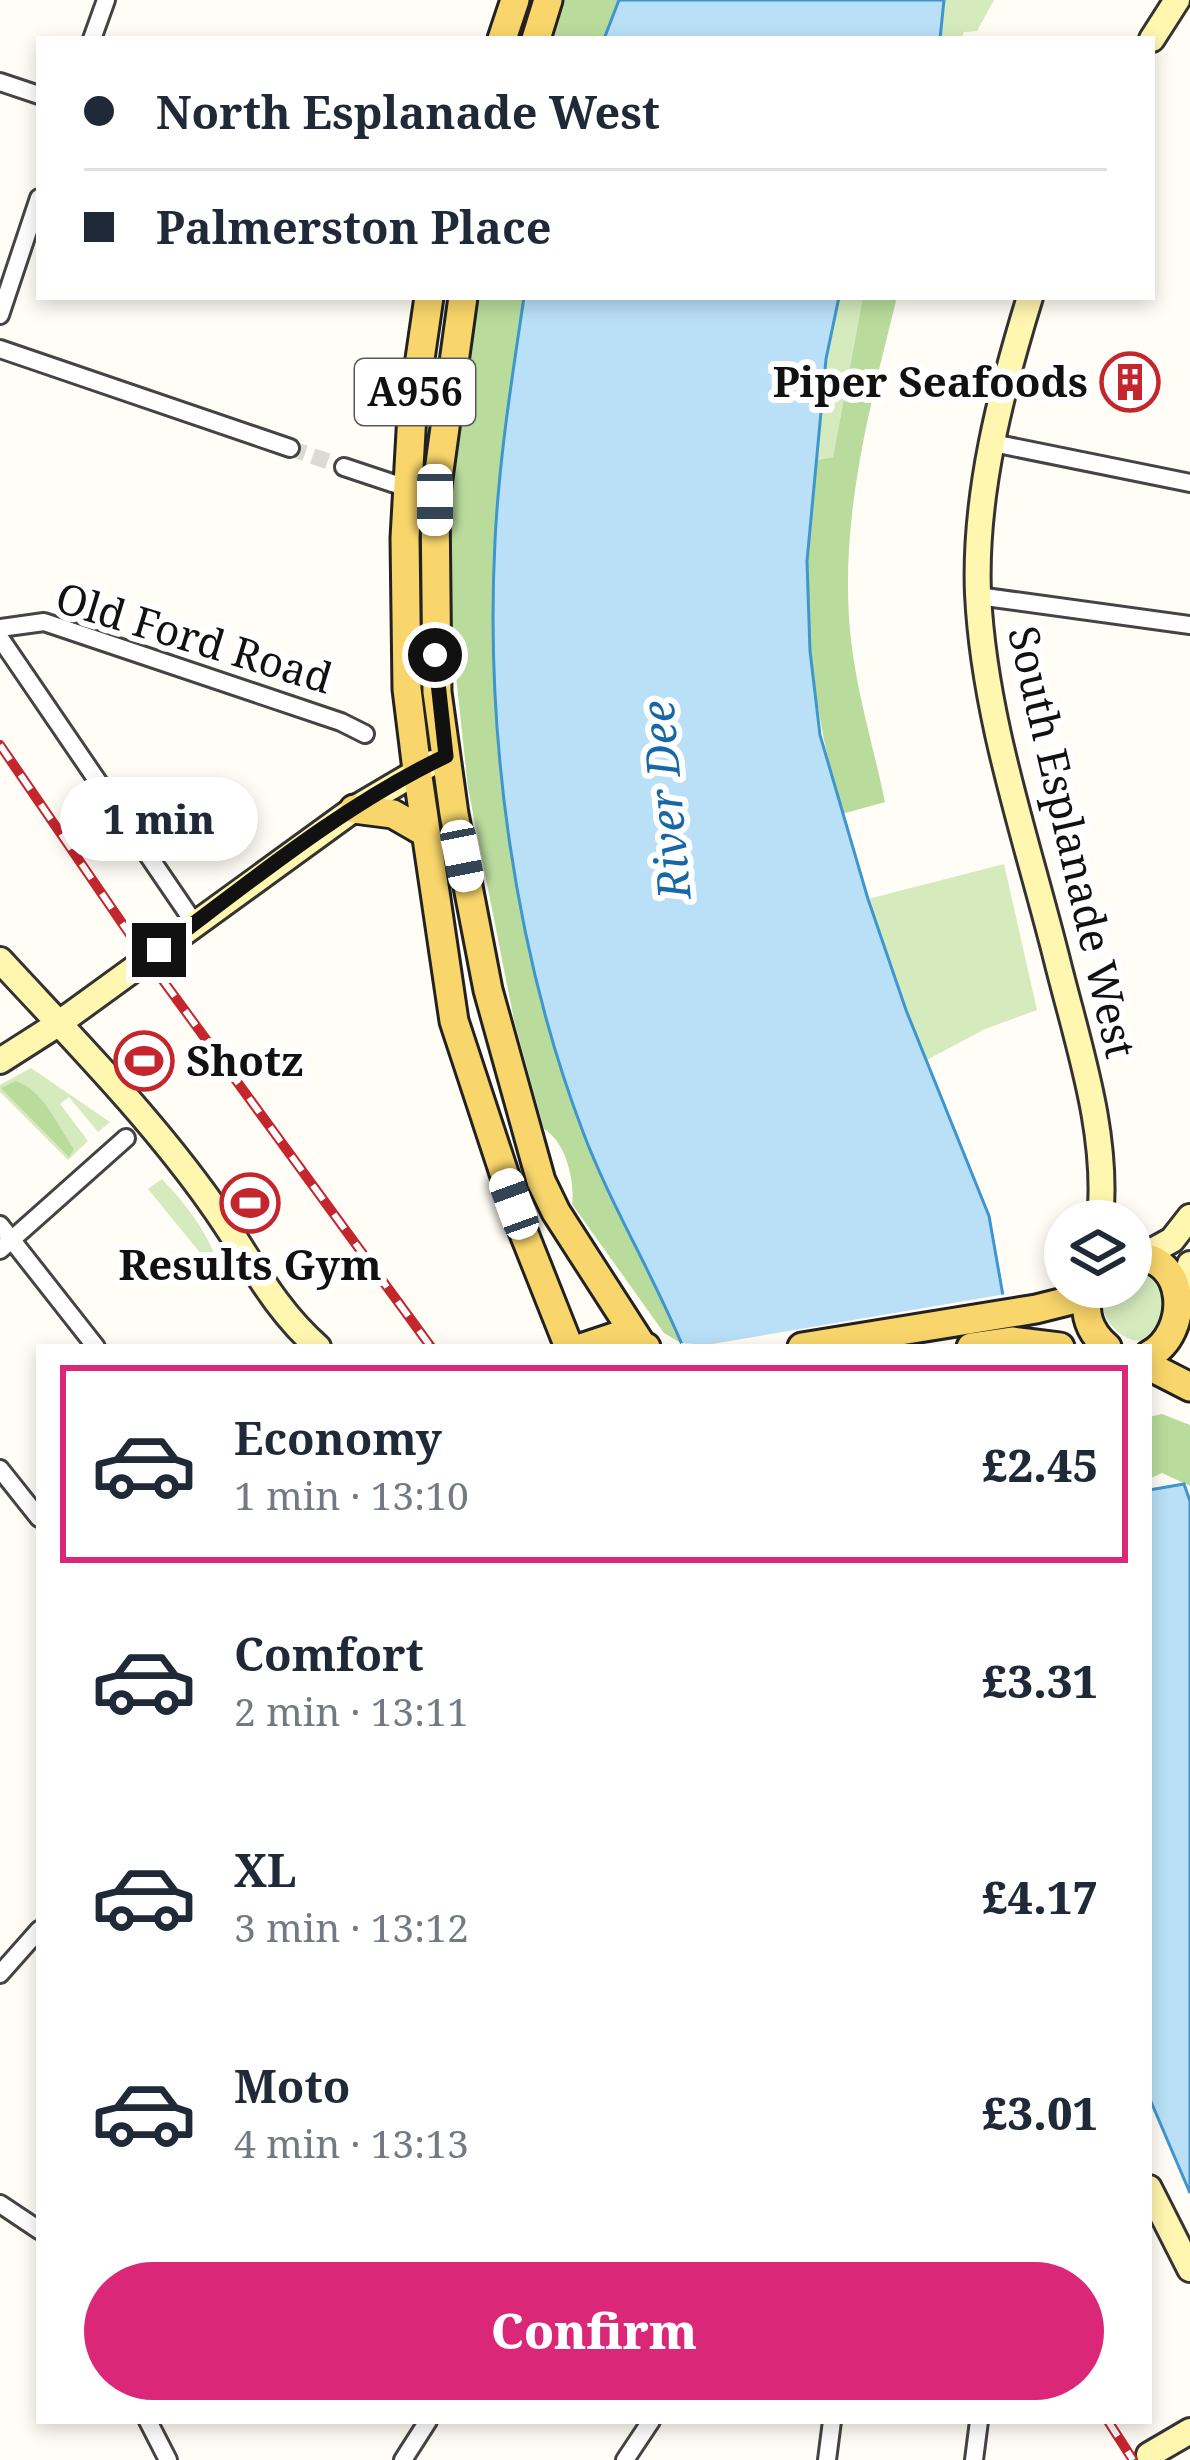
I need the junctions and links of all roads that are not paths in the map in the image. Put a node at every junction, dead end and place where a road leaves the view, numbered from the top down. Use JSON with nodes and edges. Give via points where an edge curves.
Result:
{"nodes":[{"id":1,"x":106,"y":0,"type":"edge"},
{"id":2,"x":515,"y":0,"type":"edge"},
{"id":3,"x":548,"y":0,"type":"edge"},
{"id":4,"x":1177,"y":0,"type":"edge"},
{"id":5,"x":93,"y":36,"type":"edge"},
{"id":6,"x":503,"y":36,"type":"edge"},
{"id":7,"x":537,"y":36,"type":"edge"},
{"id":8,"x":1154,"y":36,"type":"edge"},
{"id":9,"x":0,"y":82,"type":"edge"},
{"id":10,"x":36,"y":94,"type":"edge"},
{"id":11,"x":36,"y":207,"type":"edge"},
{"id":12,"x":429,"y":300,"type":"edge"},
{"id":13,"x":464,"y":300,"type":"edge"},
{"id":14,"x":1029,"y":300,"type":"edge"},
{"id":15,"x":0,"y":315,"type":"edge"},
{"id":16,"x":0,"y":349,"type":"edge"},
{"id":17,"x":993,"y":443,"type":"junction"},
{"id":18,"x":290,"y":448,"type":"tunnel mouth"},
{"id":19,"x":344,"y":467,"type":"tunnel mouth"},
{"id":20,"x":1190,"y":483,"type":"edge"},
{"id":21,"x":407,"y":488,"type":"junction"},
{"id":22,"x":978,"y":596,"type":"junction"},
{"id":23,"x":1190,"y":625,"type":"edge"},
{"id":24,"x":0,"y":628,"type":"edge"},
{"id":25,"x":0,"y":638,"type":"edge"},
{"id":26,"x":364,"y":734,"type":"dead end"},
{"id":27,"x":446,"y":756,"type":"junction"},
{"id":28,"x":417,"y":770,"type":"junction"},
{"id":29,"x":354,"y":809,"type":"junction"},
{"id":30,"x":426,"y":833,"type":"junction"},
{"id":31,"x":195,"y":924,"type":"junction"},
{"id":32,"x":0,"y":960,"type":"edge"},
{"id":33,"x":58,"y":1024,"type":"junction"},
{"id":34,"x":0,"y":1060,"type":"edge"},
{"id":35,"x":126,"y":1138,"type":"dead end"},
{"id":36,"x":1103,"y":1193,"type":"junction"},
{"id":37,"x":1102,"y":1200,"type":"edge"},
{"id":38,"x":1106,"y":1200,"type":"edge"},
{"id":39,"x":1190,"y":1217,"type":"edge"},
{"id":40,"x":4,"y":1238,"type":"edge"},
{"id":41,"x":1152,"y":1249,"type":"edge"},
{"id":42,"x":1152,"y":1261,"type":"edge"},
{"id":43,"x":1190,"y":1264,"type":"edge"},
{"id":44,"x":1051,"y":1308,"type":"edge"},
{"id":45,"x":1088,"y":1308,"type":"edge"},
{"id":46,"x":1187,"y":1311,"type":"edge"},
{"id":47,"x":1011,"y":1327,"type":"junction"},
{"id":48,"x":93,"y":1344,"type":"edge"},
{"id":49,"x":315,"y":1344,"type":"edge"},
{"id":50,"x":567,"y":1344,"type":"edge"},
{"id":51,"x":593,"y":1344,"type":"edge"},
{"id":52,"x":641,"y":1344,"type":"edge"},
{"id":53,"x":643,"y":1344,"type":"edge"},
{"id":54,"x":833,"y":1344,"type":"edge"},
{"id":55,"x":977,"y":1344,"type":"edge"},
{"id":56,"x":1053,"y":1344,"type":"edge"},
{"id":57,"x":1104,"y":1344,"type":"edge"},
{"id":58,"x":1152,"y":1353,"type":"edge"},
{"id":59,"x":1152,"y":1368,"type":"edge"},
{"id":60,"x":1190,"y":1387,"type":"edge"},
{"id":61,"x":0,"y":1469,"type":"edge"},
{"id":62,"x":36,"y":1514,"type":"edge"},
{"id":63,"x":36,"y":1933,"type":"edge"},
{"id":64,"x":0,"y":1974,"type":"edge"},
{"id":65,"x":1152,"y":2194,"type":"edge"},
{"id":66,"x":0,"y":2204,"type":"edge"},
{"id":67,"x":36,"y":2228,"type":"edge"},
{"id":68,"x":1190,"y":2270,"type":"edge"},
{"id":69,"x":150,"y":2424,"type":"edge"},
{"id":70,"x":426,"y":2424,"type":"edge"},
{"id":71,"x":649,"y":2424,"type":"edge"},
{"id":72,"x":832,"y":2424,"type":"edge"},
{"id":73,"x":979,"y":2424,"type":"edge"},
{"id":74,"x":1190,"y":2431,"type":"edge"},
{"id":75,"x":1149,"y":2456,"type":"dead end"},
{"id":76,"x":168,"y":2460,"type":"edge"},
{"id":77,"x":403,"y":2460,"type":"edge"},
{"id":78,"x":626,"y":2460,"type":"edge"},
{"id":79,"x":827,"y":2460,"type":"edge"},
{"id":80,"x":974,"y":2460,"type":"edge"}],
"edges":[{"from":1,"to":5,"type":"street"},
{"from":2,"to":6,"type":"main road"},
{"from":3,"to":7,"type":"main road"},
{"from":4,"to":8,"type":"street"},
{"from":9,"to":10,"type":"street"},
{"from":11,"to":15,"type":"street"},
{"from":12,"to":21,"type":"main road","number":"A956"},
{"from":13,"to":27,"type":"main road","number":"A956","via":[[435,500],[435,655]]},
{"from":14,"to":17,"type":"street","name":"South Esplanade West"},
{"from":16,"to":18,"type":"street"},
{"from":17,"to":20,"type":"street"},
{"from":17,"to":22,"type":"street","name":"South Esplanade West"},
{"from":19,"to":21,"type":"street"},
{"from":21,"to":28,"type":"main road","number":"A956","via":[[404,608]]},
{"from":22,"to":23,"type":"street"},
{"from":22,"to":36,"type":"street","name":"South Esplanade West","via":[[997,728],[1095,1112]]},
{"from":24,"to":26,"type":"street","name":"Old Ford Road","via":[[44,622]]},
{"from":25,"to":31,"type":"street"},
{"from":27,"to":28,"type":"street"},
{"from":27,"to":53,"type":"main road","number":"A956","via":[[488,990],[541,1181]]},
{"from":28,"to":29,"type":"street"},
{"from":28,"to":30,"type":"main road","number":"A956"},
{"from":29,"to":30,"type":"main road","via":[[393,814]]},
{"from":29,"to":31,"type":"street"},
{"from":30,"to":50,"type":"main road","number":"A956","via":[[454,1021]]},
{"from":31,"to":33,"type":"street"},
{"from":32,"to":33,"type":"street"},
{"from":33,"to":34,"type":"street"},
{"from":33,"to":49,"type":"street","via":[[144,1120],[265,1289]]},
{"from":35,"to":40,"type":"street"},
{"from":36,"to":37,"type":"street","name":"South Esplanade West"},
{"from":36,"to":38,"type":"street","name":"South Esplanade West"},
{"from":39,"to":41,"type":"street"},
{"from":40,"to":48,"type":"street"},
{"from":42,"to":46,"type":"main road","via":[[1166,1266]]},
{"from":43,"to":46,"type":"street"},
{"from":44,"to":47,"type":"main road"},
{"from":45,"to":57,"type":"main road"},
{"from":46,"to":58,"type":"main road","via":[[1177,1336]]},
{"from":47,"to":54,"type":"main road"},
{"from":47,"to":55,"type":"main road"},
{"from":47,"to":56,"type":"main road"},
{"from":51,"to":52,"type":"main road","number":"A956","via":[[617,1336]]},
{"from":59,"to":60,"type":"main road"},
{"from":61,"to":62,"type":"street"},
{"from":63,"to":64,"type":"street"},
{"from":65,"to":68,"type":"street"},
{"from":66,"to":67,"type":"street"},
{"from":69,"to":76,"type":"street"},
{"from":70,"to":77,"type":"street"},
{"from":71,"to":78,"type":"street"},
{"from":72,"to":79,"type":"street"},
{"from":73,"to":80,"type":"street"},
{"from":74,"to":75,"type":"street"}]}
